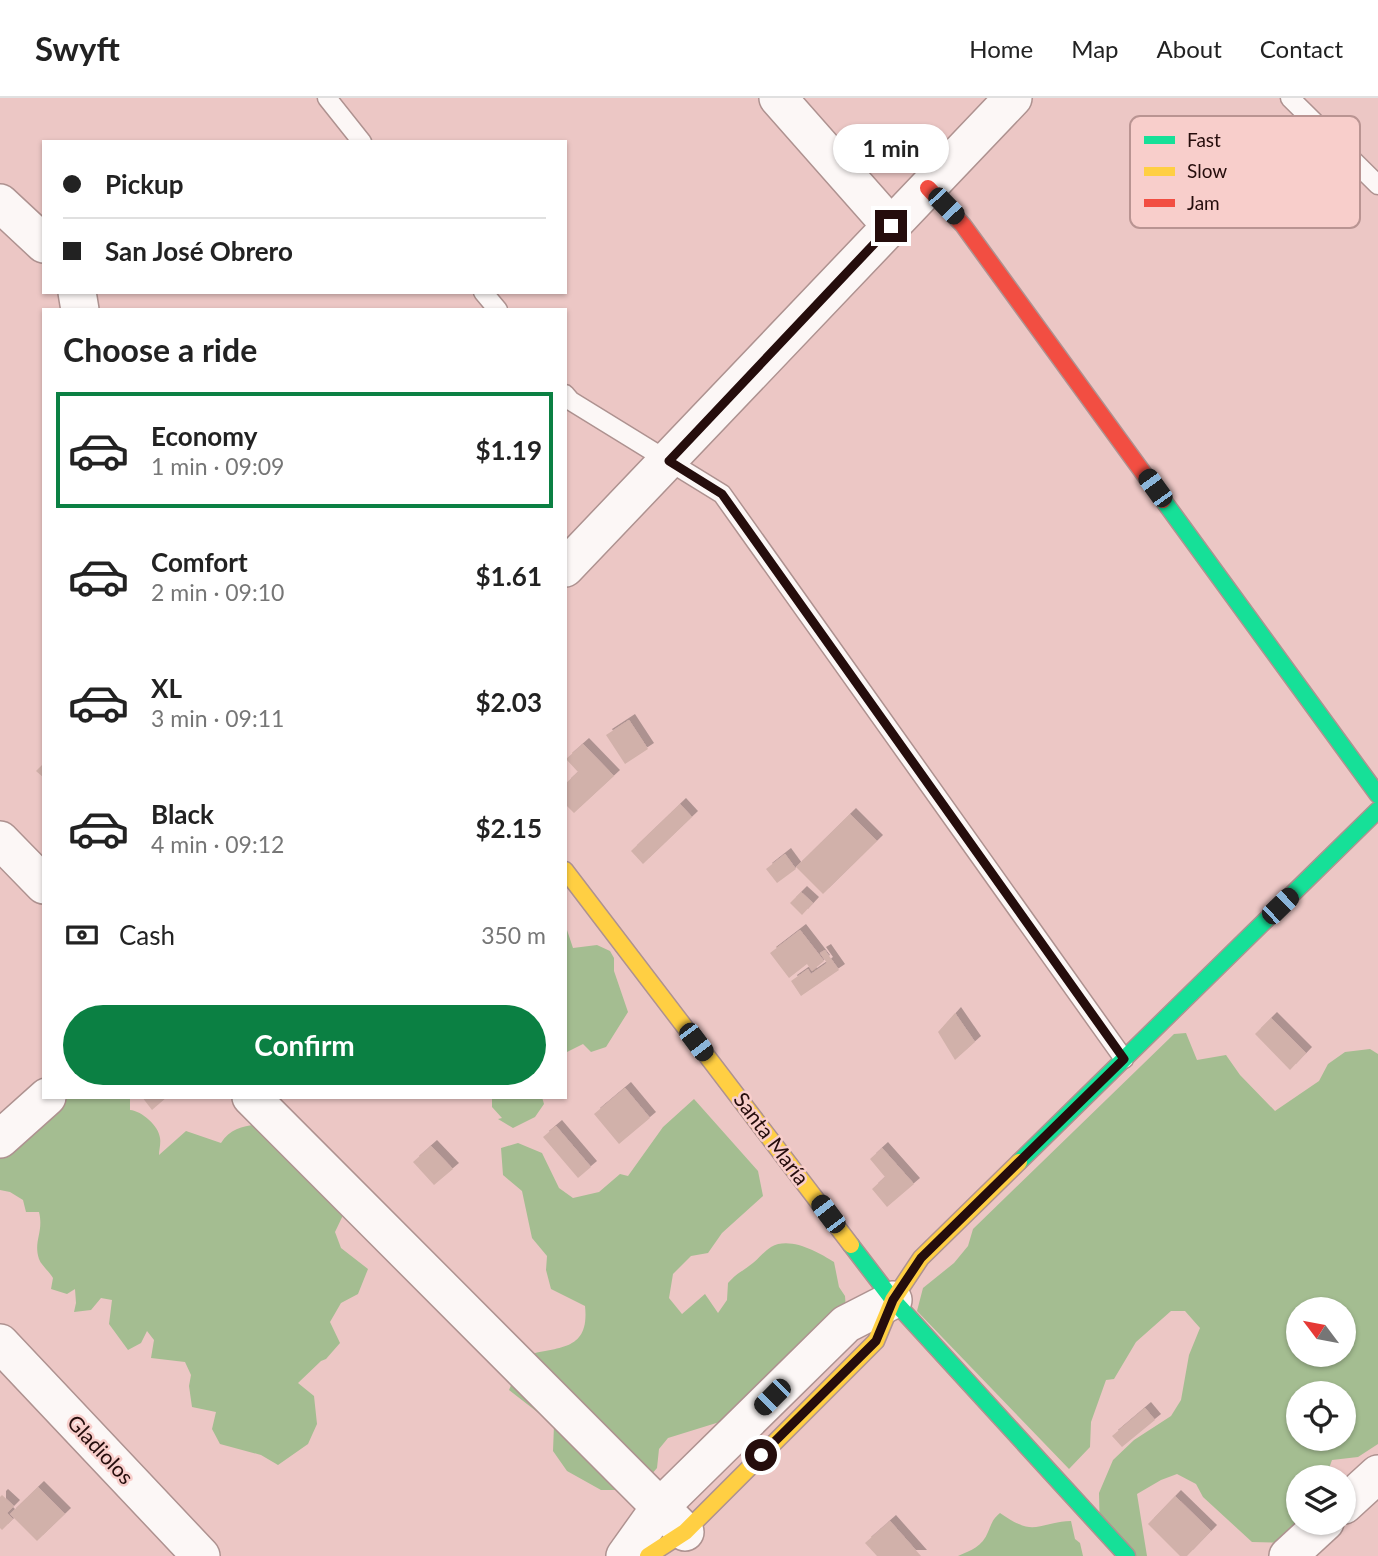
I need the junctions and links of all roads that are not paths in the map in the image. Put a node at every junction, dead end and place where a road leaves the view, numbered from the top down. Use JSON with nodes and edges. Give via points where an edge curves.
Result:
{"nodes":[{"id":1,"x":327,"y":98,"type":"edge"},
{"id":2,"x":778,"y":98,"type":"edge"},
{"id":3,"x":1013,"y":98,"type":"edge"},
{"id":4,"x":1290,"y":98,"type":"edge"},
{"id":5,"x":1308,"y":116,"type":"edge"},
{"id":6,"x":360,"y":140,"type":"edge"},
{"id":7,"x":1360,"y":167,"type":"edge"},
{"id":8,"x":1378,"y":185,"type":"edge"},
{"id":9,"x":928,"y":188,"type":"junction"},
{"id":10,"x":0,"y":203,"type":"edge"},
{"id":11,"x":891,"y":226,"type":"junction"},
{"id":12,"x":42,"y":242,"type":"edge"},
{"id":13,"x":485,"y":294,"type":"edge"},
{"id":14,"x":496,"y":308,"type":"edge"},
{"id":15,"x":567,"y":396,"type":"edge"},
{"id":16,"x":669,"y":461,"type":"junction"},
{"id":17,"x":567,"y":566,"type":"edge"},
{"id":18,"x":1378,"y":795,"type":"edge"},
{"id":19,"x":1378,"y":810,"type":"edge"},
{"id":20,"x":0,"y":840,"type":"edge"},
{"id":21,"x":567,"y":873,"type":"edge"},
{"id":22,"x":42,"y":884,"type":"edge"},
{"id":23,"x":1124,"y":1059,"type":"junction"},
{"id":24,"x":45,"y":1099,"type":"edge"},
{"id":25,"x":253,"y":1099,"type":"edge"},
{"id":26,"x":0,"y":1139,"type":"edge"},
{"id":27,"x":893,"y":1300,"type":"junction"},
{"id":28,"x":0,"y":1343,"type":"edge"},
{"id":29,"x":1378,"y":1474,"type":"edge"},
{"id":30,"x":1356,"y":1494,"type":"edge"},
{"id":31,"x":672,"y":1520,"type":"junction"},
{"id":32,"x":1311,"y":1535,"type":"edge"},
{"id":33,"x":201,"y":1556,"type":"edge"},
{"id":34,"x":625,"y":1556,"type":"edge"},
{"id":35,"x":648,"y":1556,"type":"edge"},
{"id":36,"x":1127,"y":1556,"type":"edge"},
{"id":37,"x":1288,"y":1556,"type":"edge"}],
"edges":[{"from":1,"to":6,"type":"lane"},
{"from":2,"to":11,"type":"street"},
{"from":3,"to":9,"type":"street"},
{"from":4,"to":5,"type":"lane"},
{"from":7,"to":8,"type":"lane"},
{"from":9,"to":11,"type":"street"},
{"from":9,"to":18,"type":"street","via":[[963,225]]},
{"from":10,"to":12,"type":"street"},
{"from":11,"to":16,"type":"street"},
{"from":13,"to":14,"type":"lane"},
{"from":15,"to":16,"type":"lane"},
{"from":16,"to":17,"type":"street"},
{"from":16,"to":23,"type":"lane","via":[[722,494]]},
{"from":19,"to":23,"type":"street"},
{"from":20,"to":22,"type":"street"},
{"from":21,"to":27,"type":"street","name":"Santa María"},
{"from":23,"to":27,"type":"street","via":[[921,1258]]},
{"from":24,"to":26,"type":"street"},
{"from":25,"to":31,"type":"street"},
{"from":27,"to":31,"type":"street","via":[[846,1324]]},
{"from":27,"to":36,"type":"street","name":"Santa María"},
{"from":28,"to":33,"type":"street","name":"Gladiolos"},
{"from":29,"to":30,"type":"street"},
{"from":31,"to":34,"type":"street"},
{"from":31,"to":35,"type":"street"},
{"from":32,"to":37,"type":"street"}]}
